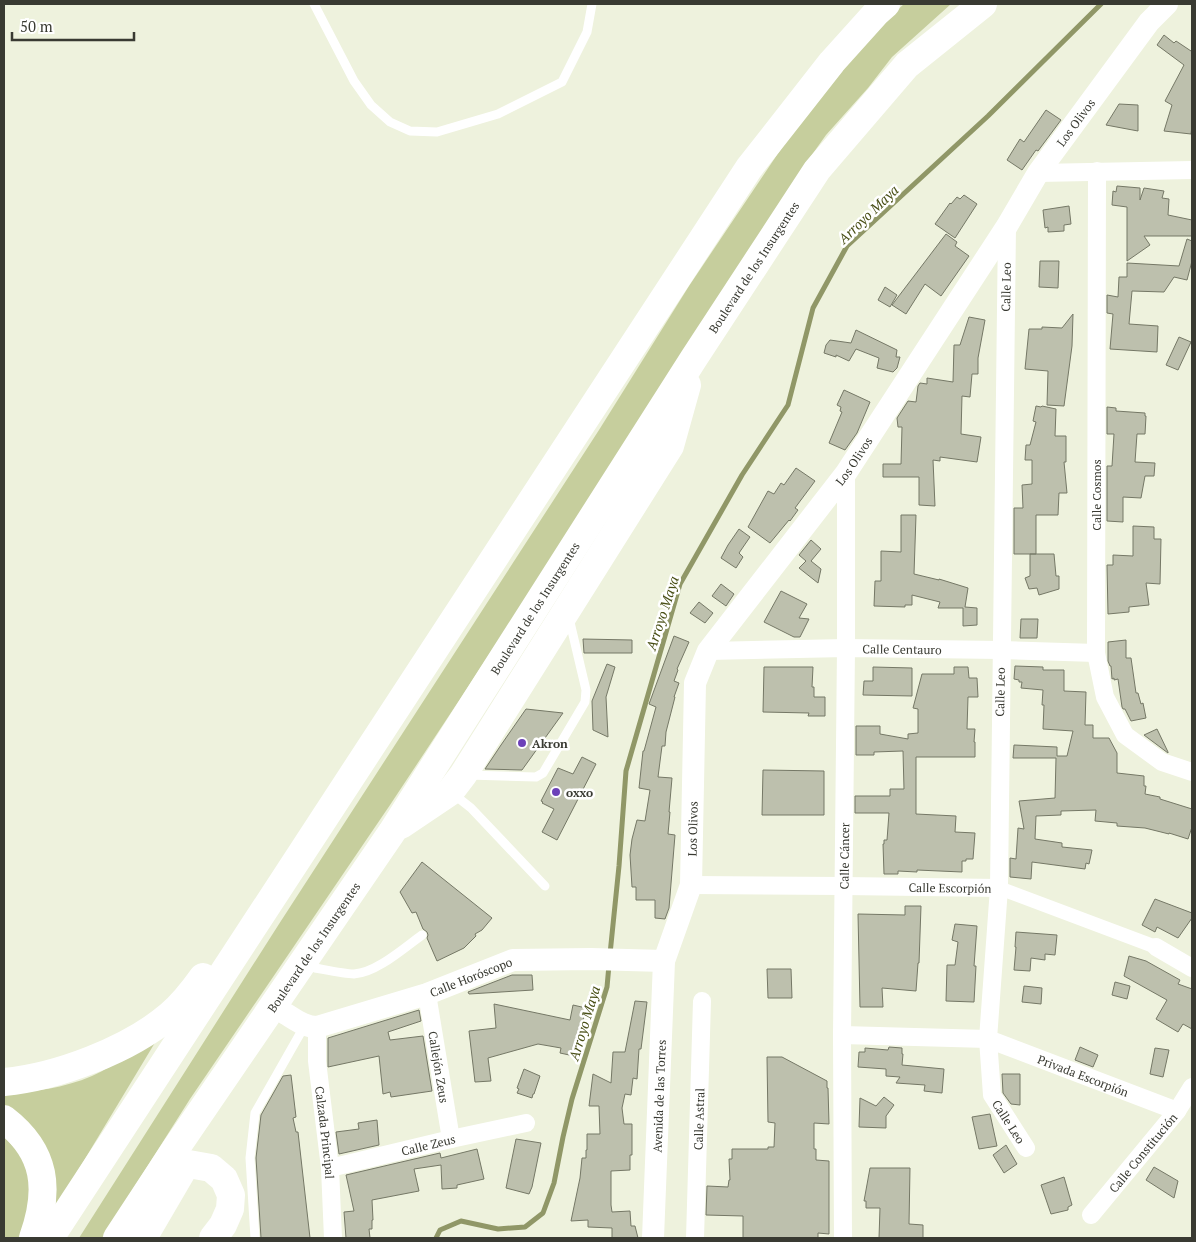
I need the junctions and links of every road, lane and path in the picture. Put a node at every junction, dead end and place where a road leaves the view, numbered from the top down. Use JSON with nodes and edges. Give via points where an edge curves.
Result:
{"nodes":[{"id":1,"x":314,"y":4,"type":"edge"},
{"id":2,"x":592,"y":4,"type":"edge"},
{"id":3,"x":886,"y":4,"type":"edge"},
{"id":4,"x":983,"y":4,"type":"edge"},
{"id":5,"x":1167,"y":4,"type":"edge"},
{"id":6,"x":1192,"y":170,"type":"edge"},
{"id":7,"x":1097,"y":172,"type":"junction"},
{"id":8,"x":1038,"y":173,"type":"junction"},
{"id":9,"x":1006,"y":226,"type":"junction"},
{"id":10,"x":694,"y":358,"type":"junction"},
{"id":11,"x":846,"y":472,"type":"junction"},
{"id":12,"x":567,"y":610,"type":"junction"},
{"id":13,"x":846,"y":648,"type":"junction"},
{"id":14,"x":1001,"y":650,"type":"junction"},
{"id":15,"x":708,"y":651,"type":"junction"},
{"id":16,"x":1096,"y":653,"type":"junction"},
{"id":17,"x":1192,"y":772,"type":"edge"},
{"id":18,"x":457,"y":783,"type":"junction"},
{"id":19,"x":321,"y":823,"type":"junction"},
{"id":20,"x":386,"y":841,"type":"junction"},
{"id":21,"x":545,"y":886,"type":"dead end"},
{"id":22,"x":691,"y":886,"type":"junction"},
{"id":23,"x":843,"y":886,"type":"junction"},
{"id":24,"x":999,"y":888,"type":"junction"},
{"id":25,"x":422,"y":935,"type":"dead end"},
{"id":26,"x":1156,"y":947,"type":"joint"},
{"id":27,"x":664,"y":961,"type":"junction"},
{"id":28,"x":315,"y":968,"type":"junction"},
{"id":29,"x":1192,"y":968,"type":"edge"},
{"id":30,"x":427,"y":994,"type":"junction"},
{"id":31,"x":702,"y":1001,"type":"dead end"},
{"id":32,"x":303,"y":1022,"type":"junction"},
{"id":33,"x":842,"y":1035,"type":"junction"},
{"id":34,"x":988,"y":1039,"type":"junction"},
{"id":35,"x":4,"y":1082,"type":"edge"},
{"id":36,"x":1192,"y":1087,"type":"edge"},
{"id":37,"x":1177,"y":1111,"type":"junction"},
{"id":38,"x":4,"y":1118,"type":"edge"},
{"id":39,"x":526,"y":1123,"type":"dead end"},
{"id":40,"x":451,"y":1139,"type":"junction"},
{"id":41,"x":1026,"y":1148,"type":"dead end"},
{"id":42,"x":183,"y":1163,"type":"junction"},
{"id":43,"x":330,"y":1168,"type":"junction"},
{"id":44,"x":1091,"y":1215,"type":"dead end"},
{"id":45,"x":654,"y":1236,"type":"edge"},
{"id":46,"x":33,"y":1238,"type":"edge"},
{"id":47,"x":50,"y":1238,"type":"edge"},
{"id":48,"x":117,"y":1238,"type":"edge"},
{"id":49,"x":143,"y":1238,"type":"edge"},
{"id":50,"x":214,"y":1238,"type":"edge"},
{"id":51,"x":255,"y":1238,"type":"edge"},
{"id":52,"x":333,"y":1238,"type":"edge"},
{"id":53,"x":695,"y":1238,"type":"edge"},
{"id":54,"x":843,"y":1238,"type":"edge"}],
"edges":[{"from":1,"to":2,"type":"lane","via":[[354,81],[371,105],[390,122],[410,131],[437,132],[498,114],[562,82],[587,32]]},
{"from":3,"to":19,"type":"highway","via":[[832,62],[749,168]]},
{"from":4,"to":10,"type":"highway","name":"Boulevard de los Insurgentes","via":[[907,65],[817,170]]},
{"from":5,"to":8,"type":"street","name":"Los Olivos","via":[[1149,22]]},
{"from":6,"to":7,"type":"street"},
{"from":7,"to":8,"type":"street"},
{"from":7,"to":16,"type":"street","name":"Calle Cosmos"},
{"from":8,"to":9,"type":"street","name":"Los Olivos"},
{"from":9,"to":11,"type":"street","name":"Los Olivos"},
{"from":9,"to":14,"type":"street","name":"Calle Leo"},
{"from":10,"to":12,"type":"highway","via":[[670,446]]},
{"from":10,"to":20,"type":"highway","name":"Boulevard de los Insurgentes"},
{"from":11,"to":13,"type":"street","name":"Calle Cáncer"},
{"from":11,"to":15,"type":"street","name":"Los Olivos"},
{"from":12,"to":18,"type":"highway"},
{"from":12,"to":18,"type":"lane","via":[[586,690],[585,702],[543,773],[536,778]]},
{"from":13,"to":14,"type":"street","name":"Calle Centauro"},
{"from":13,"to":15,"type":"street","name":"Calle Centauro"},
{"from":13,"to":23,"type":"street","name":"Calle Cáncer"},
{"from":14,"to":16,"type":"street","name":"Calle Centauro"},
{"from":14,"to":24,"type":"street","name":"Calle Leo"},
{"from":15,"to":22,"type":"street","name":"Los Olivos","via":[[695,683]]},
{"from":16,"to":17,"type":"street","name":"Calle Cosmos","via":[[1105,697],[1126,735],[1162,762]]},
{"from":18,"to":20,"type":"highway"},
{"from":18,"to":21,"type":"lane","via":[[471,808]]},
{"from":19,"to":35,"type":"highway","via":[[191,994],[170,1015],[146,1032],[89,1061],[38,1077]]},
{"from":19,"to":47,"type":"highway"},
{"from":20,"to":28,"type":"highway"},
{"from":20,"to":48,"type":"highway","name":"Boulevard de los Insurgentes"},
{"from":22,"to":23,"type":"street","name":"Calle Escorpión"},
{"from":22,"to":27,"type":"street","name":"Los Olivos"},
{"from":23,"to":24,"type":"street","name":"Calle Escorpión"},
{"from":23,"to":33,"type":"street","name":"Calle Cáncer"},
{"from":24,"to":26,"type":"street","name":"Calle Escorpión"},
{"from":24,"to":34,"type":"street","name":"Calle Leo"},
{"from":25,"to":28,"type":"lane","via":[[367,972],[354,974]]},
{"from":26,"to":29,"type":"street","name":"Calle Escorpión"},
{"from":27,"to":30,"type":"street","name":"Calle Horóscopo","via":[[513,960]]},
{"from":27,"to":45,"type":"street","name":"Avenida de las Torres"},
{"from":28,"to":32,"type":"highway"},
{"from":30,"to":32,"type":"street","name":"Calle Horóscopo"},
{"from":30,"to":40,"type":"street","name":"Callejón Zeus"},
{"from":31,"to":53,"type":"street","name":"Calle Astral"},
{"from":32,"to":42,"type":"highway"},
{"from":32,"to":43,"type":"street","name":"Calzada Principal","via":[[317,1061]]},
{"from":32,"to":51,"type":"lane","via":[[255,1113],[250,1158]]},
{"from":33,"to":34,"type":"street"},
{"from":33,"to":54,"type":"street","name":"Calle Cáncer"},
{"from":34,"to":37,"type":"street","name":"Privada Escorpión"},
{"from":34,"to":41,"type":"street","name":"Calle Leo","via":[[992,1095]]},
{"from":36,"to":37,"type":"street","name":"Calle Constitución"},
{"from":37,"to":44,"type":"street","name":"Calle Constitución"},
{"from":38,"to":46,"type":"highway","via":[[26,1141],[41,1171],[42,1207]]},
{"from":39,"to":40,"type":"street","name":"Calle Zeus"},
{"from":40,"to":43,"type":"street","name":"Calle Zeus"},
{"from":42,"to":49,"type":"highway","via":[[181,1173]]},
{"from":42,"to":50,"type":"highway","via":[[211,1168],[224,1179],[231,1195],[230,1209]]},
{"from":43,"to":52,"type":"street","name":"Calzada Principal"}]}
